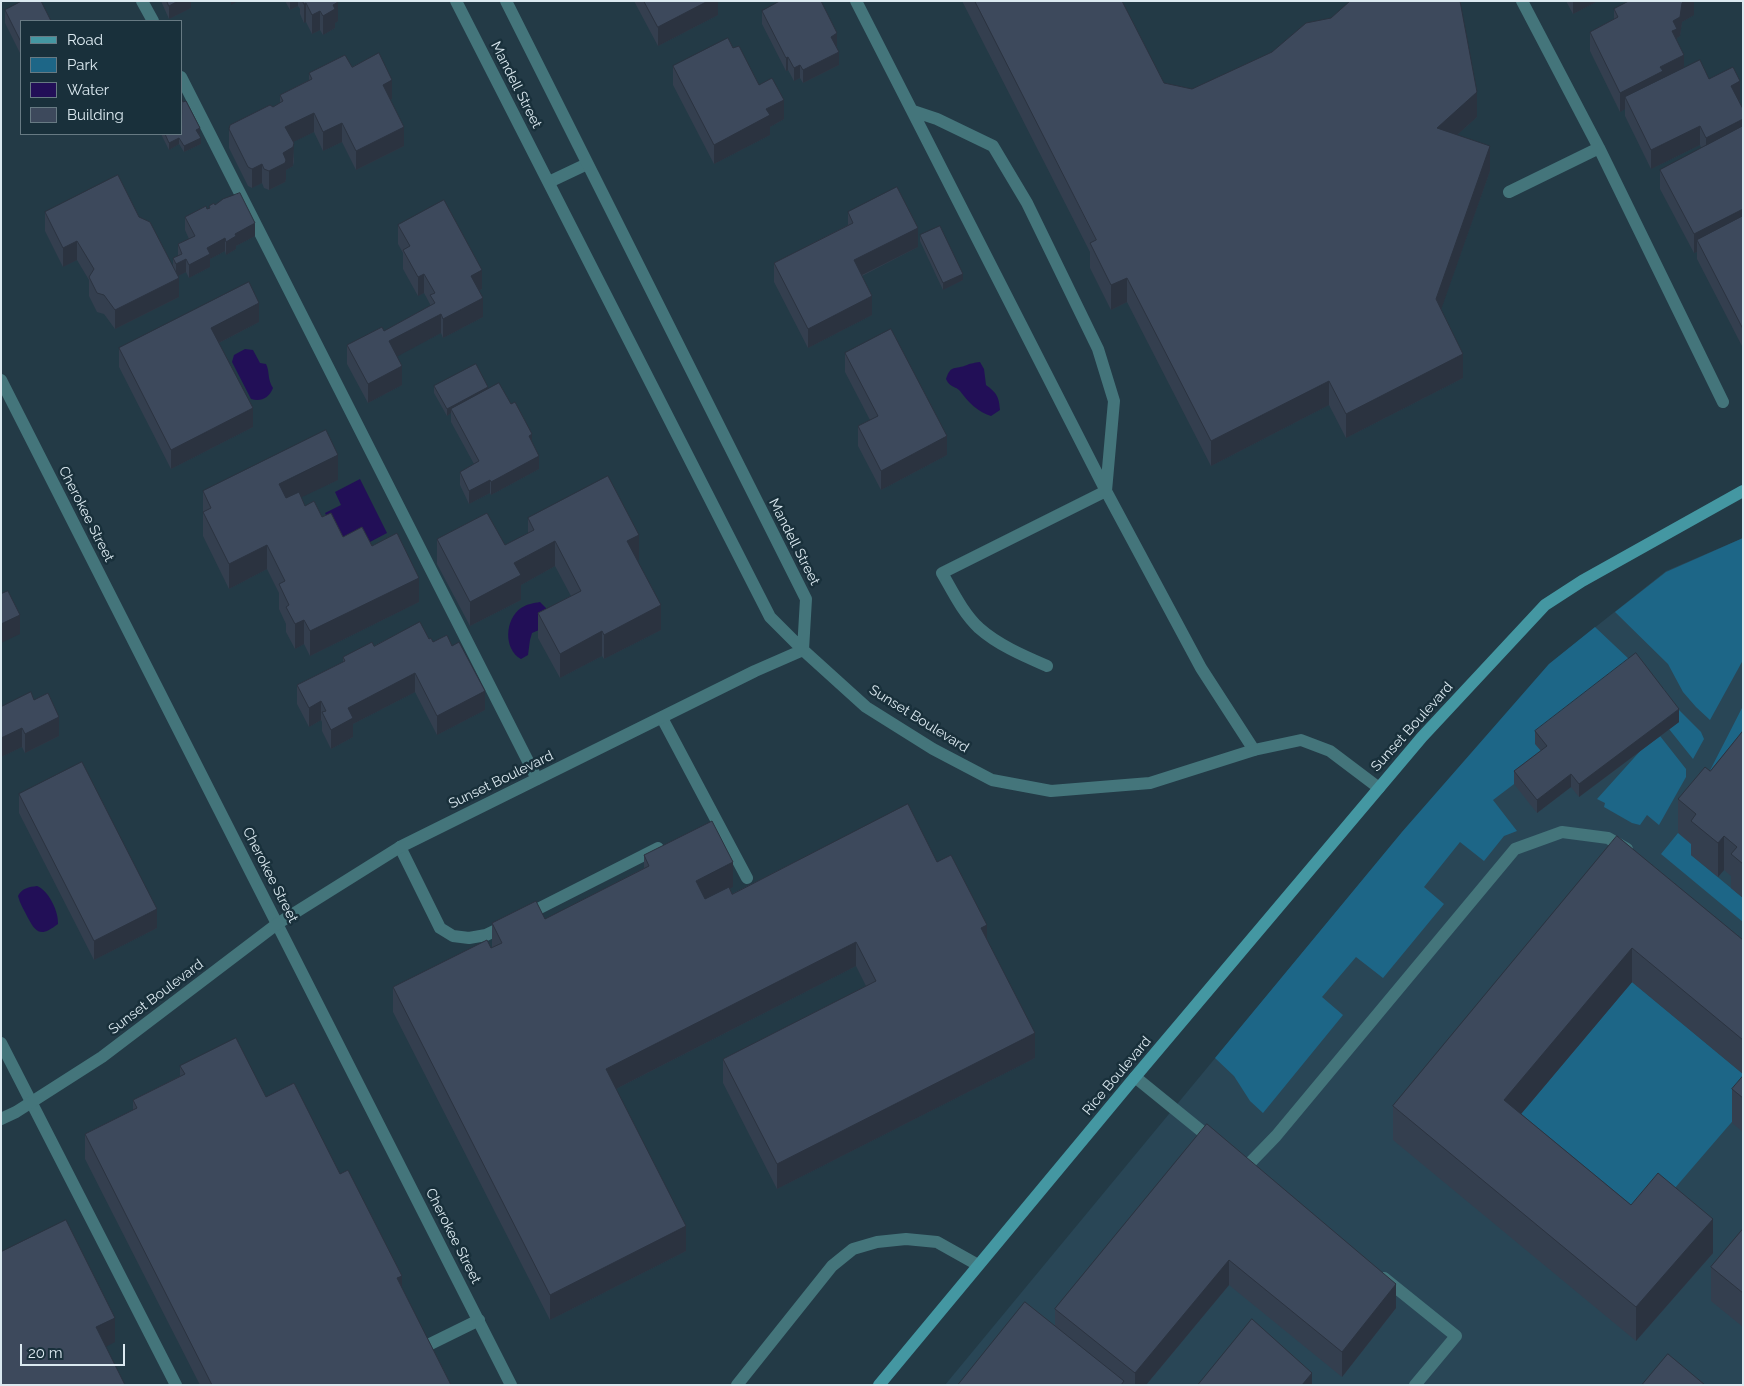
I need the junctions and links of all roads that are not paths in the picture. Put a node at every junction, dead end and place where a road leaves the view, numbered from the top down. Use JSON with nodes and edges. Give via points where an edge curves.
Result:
{"nodes":[{"id":1,"x":142,"y":1,"type":"edge"},
{"id":2,"x":456,"y":1,"type":"edge"},
{"id":3,"x":506,"y":1,"type":"edge"},
{"id":4,"x":856,"y":1,"type":"edge"},
{"id":5,"x":1522,"y":1,"type":"edge"},
{"id":6,"x":152,"y":20,"type":"edge"},
{"id":7,"x":182,"y":79,"type":"edge"},
{"id":8,"x":913,"y":111,"type":"junction"},
{"id":9,"x":1599,"y":148,"type":"junction"},
{"id":10,"x":587,"y":164,"type":"junction"},
{"id":11,"x":549,"y":182,"type":"junction"},
{"id":12,"x":1509,"y":192,"type":"dead end"},
{"id":13,"x":1,"y":380,"type":"edge"},
{"id":14,"x":1723,"y":402,"type":"dead end"},
{"id":15,"x":1106,"y":491,"type":"junction"},
{"id":16,"x":1743,"y":491,"type":"edge"},
{"id":17,"x":803,"y":650,"type":"junction"},
{"id":18,"x":1047,"y":666,"type":"dead end"},
{"id":19,"x":662,"y":718,"type":"junction"},
{"id":20,"x":1254,"y":750,"type":"junction"},
{"id":21,"x":537,"y":779,"type":"junction"},
{"id":22,"x":1379,"y":788,"type":"junction"},
{"id":23,"x":672,"y":842,"type":"edge"},
{"id":24,"x":400,"y":847,"type":"junction"},
{"id":25,"x":1633,"y":852,"type":"edge"},
{"id":26,"x":747,"y":878,"type":"dead end"},
{"id":27,"x":278,"y":924,"type":"junction"},
{"id":28,"x":1,"y":1043,"type":"edge"},
{"id":29,"x":1135,"y":1077,"type":"junction"},
{"id":30,"x":31,"y":1102,"type":"junction"},
{"id":31,"x":1,"y":1119,"type":"edge"},
{"id":32,"x":1224,"y":1150,"type":"edge"},
{"id":33,"x":1246,"y":1167,"type":"edge"},
{"id":34,"x":978,"y":1265,"type":"junction"},
{"id":35,"x":1378,"y":1273,"type":"edge"},
{"id":36,"x":479,"y":1320,"type":"junction"},
{"id":37,"x":420,"y":1349,"type":"edge"},
{"id":38,"x":176,"y":1385,"type":"edge"},
{"id":39,"x":512,"y":1385,"type":"edge"},
{"id":40,"x":738,"y":1385,"type":"edge"},
{"id":41,"x":879,"y":1385,"type":"edge"},
{"id":42,"x":1415,"y":1385,"type":"edge"}],
"edges":[{"from":1,"to":6,"type":"street"},
{"from":2,"to":11,"type":"street","name":"Mandell Street"},
{"from":3,"to":10,"type":"street","name":"Mandell Street"},
{"from":4,"to":8,"type":"street"},
{"from":5,"to":9,"type":"street"},
{"from":7,"to":21,"type":"street"},
{"from":8,"to":15,"type":"street"},
{"from":8,"to":15,"type":"street","via":[[993,146],[1027,203],[1098,348],[1114,402]]},
{"from":9,"to":12,"type":"street"},
{"from":9,"to":14,"type":"street"},
{"from":10,"to":11,"type":"street"},
{"from":10,"to":17,"type":"street","name":"Mandell Street","via":[[806,599]]},
{"from":11,"to":17,"type":"street","name":"Mandell Street","via":[[770,617]]},
{"from":13,"to":27,"type":"street","name":"Cherokee Street"},
{"from":15,"to":18,"type":"street","via":[[942,573],[961,607],[980,628],[1012,650]]},
{"from":15,"to":20,"type":"street","via":[[1200,668]]},
{"from":16,"to":22,"type":"main road","name":"Sunset Boulevard","via":[[1545,605]]},
{"from":17,"to":19,"type":"street","name":"Sunset Boulevard"},
{"from":17,"to":20,"type":"street","name":"Sunset Boulevard","via":[[866,707],[933,749],[992,780],[1052,791],[1150,783]]},
{"from":19,"to":21,"type":"street","name":"Sunset Boulevard"},
{"from":19,"to":26,"type":"street","via":[[712,821]]},
{"from":20,"to":22,"type":"street","name":"Sunset Boulevard","via":[[1301,740],[1330,751]]},
{"from":21,"to":24,"type":"street","name":"Sunset Boulevard"},
{"from":22,"to":29,"type":"main road","name":"Rice Boulevard"},
{"from":23,"to":24,"type":"street","via":[[486,936],[469,938],[453,936],[440,928]]},
{"from":24,"to":27,"type":"street","name":"Sunset Boulevard"},
{"from":25,"to":33,"type":"street","via":[[1608,838],[1562,832],[1515,849],[1276,1136]]},
{"from":27,"to":30,"type":"street","name":"Sunset Boulevard","via":[[102,1057]]},
{"from":27,"to":36,"type":"street","name":"Cherokee Street"},
{"from":28,"to":30,"type":"street"},
{"from":29,"to":32,"type":"street"},
{"from":29,"to":34,"type":"main road","name":"Rice Boulevard"},
{"from":30,"to":31,"type":"street","name":"Sunset Boulevard"},
{"from":30,"to":38,"type":"street"},
{"from":34,"to":40,"type":"street","via":[[937,1242],[906,1239],[853,1249],[832,1266]]},
{"from":34,"to":41,"type":"main road","name":"Rice Boulevard"},
{"from":35,"to":42,"type":"street","via":[[1456,1336]]},
{"from":36,"to":37,"type":"street"},
{"from":36,"to":39,"type":"street","name":"Cherokee Street"}]}
